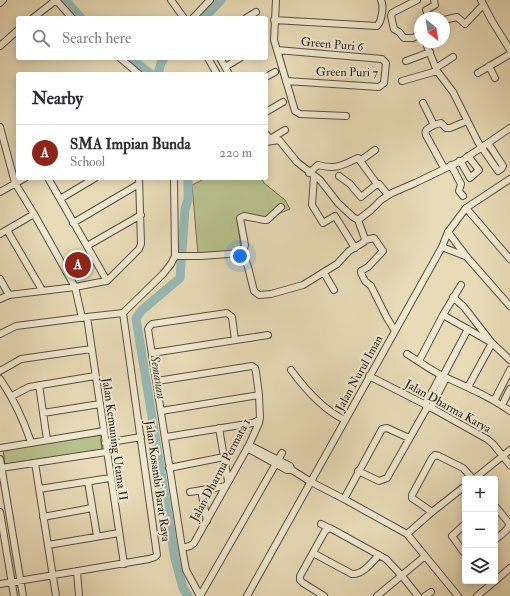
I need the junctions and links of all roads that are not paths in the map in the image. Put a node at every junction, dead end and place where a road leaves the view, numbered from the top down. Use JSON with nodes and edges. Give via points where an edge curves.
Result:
{"nodes":[{"id":1,"x":3,"y":0,"type":"edge"},
{"id":2,"x":56,"y":0,"type":"edge"},
{"id":3,"x":171,"y":0,"type":"edge"},
{"id":4,"x":210,"y":0,"type":"edge"},
{"id":5,"x":276,"y":0,"type":"edge"},
{"id":6,"x":381,"y":0,"type":"edge"},
{"id":7,"x":417,"y":0,"type":"edge"},
{"id":8,"x":434,"y":0,"type":"edge"},
{"id":9,"x":0,"y":3,"type":"edge"},
{"id":10,"x":482,"y":3,"type":"edge"},
{"id":11,"x":256,"y":12,"type":"dead end"},
{"id":12,"x":427,"y":12,"type":"edge"},
{"id":13,"x":36,"y":16,"type":"edge"},
{"id":14,"x":70,"y":16,"type":"edge"},
{"id":15,"x":183,"y":16,"type":"edge"},
{"id":16,"x":195,"y":16,"type":"edge"},
{"id":17,"x":249,"y":16,"type":"edge"},
{"id":18,"x":450,"y":19,"type":"edge"},
{"id":19,"x":274,"y":20,"type":"junction"},
{"id":20,"x":16,"y":32,"type":"edge"},
{"id":21,"x":414,"y":38,"type":"edge"},
{"id":22,"x":0,"y":46,"type":"edge"},
{"id":23,"x":428,"y":48,"type":"edge"},
{"id":24,"x":277,"y":50,"type":"junction"},
{"id":25,"x":510,"y":50,"type":"edge"},
{"id":26,"x":430,"y":52,"type":"junction"},
{"id":27,"x":510,"y":54,"type":"edge"},
{"id":28,"x":453,"y":57,"type":"dead end"},
{"id":29,"x":122,"y":60,"type":"edge"},
{"id":30,"x":209,"y":60,"type":"edge"},
{"id":31,"x":221,"y":60,"type":"edge"},
{"id":32,"x":237,"y":60,"type":"edge"},
{"id":33,"x":385,"y":61,"type":"joint"},
{"id":34,"x":406,"y":61,"type":"dead end"},
{"id":35,"x":489,"y":66,"type":"junction"},
{"id":36,"x":225,"y":67,"type":"junction"},
{"id":37,"x":437,"y":69,"type":"junction"},
{"id":38,"x":136,"y":72,"type":"edge"},
{"id":39,"x":216,"y":72,"type":"edge"},
{"id":40,"x":228,"y":72,"type":"edge"},
{"id":41,"x":275,"y":72,"type":"dead end"},
{"id":42,"x":478,"y":73,"type":"dead end"},
{"id":43,"x":268,"y":76,"type":"edge"},
{"id":44,"x":495,"y":78,"type":"dead end"},
{"id":45,"x":286,"y":81,"type":"junction"},
{"id":46,"x":402,"y":81,"type":"dead end"},
{"id":47,"x":283,"y":102,"type":"dead end"},
{"id":48,"x":422,"y":103,"type":"dead end"},
{"id":49,"x":268,"y":111,"type":"edge"},
{"id":50,"x":346,"y":116,"type":"dead end"},
{"id":51,"x":467,"y":121,"type":"junction"},
{"id":52,"x":434,"y":125,"type":"junction"},
{"id":53,"x":0,"y":127,"type":"edge"},
{"id":54,"x":510,"y":128,"type":"edge"},
{"id":55,"x":285,"y":130,"type":"dead end"},
{"id":56,"x":268,"y":136,"type":"edge"},
{"id":57,"x":268,"y":142,"type":"edge"},
{"id":58,"x":485,"y":144,"type":"junction"},
{"id":59,"x":375,"y":150,"type":"dead end"},
{"id":60,"x":468,"y":156,"type":"junction"},
{"id":61,"x":360,"y":161,"type":"junction"},
{"id":62,"x":459,"y":161,"type":"junction"},
{"id":63,"x":451,"y":165,"type":"junction"},
{"id":64,"x":444,"y":168,"type":"junction"},
{"id":65,"x":312,"y":174,"type":"junction"},
{"id":66,"x":339,"y":176,"type":"dead end"},
{"id":67,"x":510,"y":179,"type":"edge"},
{"id":68,"x":21,"y":180,"type":"edge"},
{"id":69,"x":49,"y":180,"type":"edge"},
{"id":70,"x":92,"y":180,"type":"edge"},
{"id":71,"x":174,"y":180,"type":"edge"},
{"id":72,"x":139,"y":181,"type":"edge"},
{"id":73,"x":15,"y":183,"type":"junction"},
{"id":74,"x":377,"y":184,"type":"junction"},
{"id":75,"x":0,"y":192,"type":"edge"},
{"id":76,"x":388,"y":195,"type":"junction"},
{"id":77,"x":463,"y":196,"type":"dead end"},
{"id":78,"x":60,"y":199,"type":"junction"},
{"id":79,"x":281,"y":207,"type":"dead end"},
{"id":80,"x":466,"y":208,"type":"junction"},
{"id":81,"x":34,"y":214,"type":"junction"},
{"id":82,"x":141,"y":215,"type":"junction"},
{"id":83,"x":358,"y":220,"type":"junction"},
{"id":84,"x":74,"y":223,"type":"junction"},
{"id":85,"x":7,"y":230,"type":"junction"},
{"id":86,"x":448,"y":232,"type":"junction"},
{"id":87,"x":0,"y":234,"type":"edge"},
{"id":88,"x":365,"y":240,"type":"junction"},
{"id":89,"x":87,"y":246,"type":"junction"},
{"id":90,"x":442,"y":247,"type":"junction"},
{"id":91,"x":355,"y":248,"type":"junction"},
{"id":92,"x":243,"y":253,"type":"junction"},
{"id":93,"x":176,"y":256,"type":"junction"},
{"id":94,"x":466,"y":256,"type":"junction"},
{"id":95,"x":510,"y":259,"type":"edge"},
{"id":96,"x":324,"y":273,"type":"junction"},
{"id":97,"x":0,"y":279,"type":"edge"},
{"id":98,"x":107,"y":280,"type":"junction"},
{"id":99,"x":461,"y":285,"type":"dead end"},
{"id":100,"x":74,"y":286,"type":"junction"},
{"id":101,"x":42,"y":290,"type":"junction"},
{"id":102,"x":334,"y":290,"type":"dead end"},
{"id":103,"x":9,"y":295,"type":"junction"},
{"id":104,"x":453,"y":297,"type":"junction"},
{"id":105,"x":0,"y":299,"type":"edge"},
{"id":106,"x":510,"y":306,"type":"edge"},
{"id":107,"x":123,"y":313,"type":"junction"},
{"id":108,"x":443,"y":315,"type":"junction"},
{"id":109,"x":84,"y":317,"type":"junction"},
{"id":110,"x":468,"y":329,"type":"junction"},
{"id":111,"x":395,"y":331,"type":"junction"},
{"id":112,"x":1,"y":332,"type":"edge"},
{"id":113,"x":268,"y":335,"type":"dead end"},
{"id":114,"x":235,"y":340,"type":"junction"},
{"id":115,"x":492,"y":343,"type":"junction"},
{"id":116,"x":91,"y":349,"type":"junction"},
{"id":117,"x":152,"y":353,"type":"junction"},
{"id":118,"x":407,"y":354,"type":"dead end"},
{"id":119,"x":510,"y":360,"type":"edge"},
{"id":120,"x":419,"y":361,"type":"junction"},
{"id":121,"x":0,"y":370,"type":"edge"},
{"id":122,"x":291,"y":370,"type":"dead end"},
{"id":123,"x":510,"y":370,"type":"edge"},
{"id":124,"x":95,"y":376,"type":"junction"},
{"id":125,"x":369,"y":376,"type":"junction"},
{"id":126,"x":444,"y":376,"type":"junction"},
{"id":127,"x":0,"y":379,"type":"edge"},
{"id":128,"x":156,"y":381,"type":"junction"},
{"id":129,"x":39,"y":385,"type":"junction"},
{"id":130,"x":468,"y":387,"type":"junction"},
{"id":131,"x":510,"y":389,"type":"edge"},
{"id":132,"x":259,"y":395,"type":"junction"},
{"id":133,"x":12,"y":396,"type":"junction"},
{"id":134,"x":494,"y":401,"type":"junction"},
{"id":135,"x":100,"y":404,"type":"junction"},
{"id":136,"x":502,"y":405,"type":"junction"},
{"id":137,"x":428,"y":406,"type":"junction"},
{"id":138,"x":161,"y":411,"type":"junction"},
{"id":139,"x":510,"y":411,"type":"edge"},
{"id":140,"x":43,"y":413,"type":"junction"},
{"id":141,"x":260,"y":420,"type":"junction"},
{"id":142,"x":345,"y":420,"type":"junction"},
{"id":143,"x":219,"y":428,"type":"junction"},
{"id":144,"x":104,"y":431,"type":"junction"},
{"id":145,"x":141,"y":437,"type":"junction"},
{"id":146,"x":166,"y":438,"type":"junction"},
{"id":147,"x":410,"y":438,"type":"junction"},
{"id":148,"x":47,"y":440,"type":"junction"},
{"id":149,"x":31,"y":442,"type":"junction"},
{"id":150,"x":105,"y":443,"type":"junction"},
{"id":151,"x":248,"y":447,"type":"junction"},
{"id":152,"x":0,"y":448,"type":"edge"},
{"id":153,"x":510,"y":450,"type":"edge"},
{"id":154,"x":106,"y":452,"type":"junction"},
{"id":155,"x":282,"y":453,"type":"dead end"},
{"id":156,"x":224,"y":457,"type":"junction"},
{"id":157,"x":503,"y":457,"type":"junction"},
{"id":158,"x":0,"y":459,"type":"edge"},
{"id":159,"x":276,"y":462,"type":"junction"},
{"id":160,"x":35,"y":463,"type":"junction"},
{"id":161,"x":510,"y":465,"type":"edge"},
{"id":162,"x":1,"y":468,"type":"junction"},
{"id":163,"x":169,"y":468,"type":"junction"},
{"id":164,"x":358,"y":471,"type":"junction"},
{"id":165,"x":471,"y":476,"type":"edge"},
{"id":166,"x":478,"y":476,"type":"edge"},
{"id":167,"x":110,"y":478,"type":"junction"},
{"id":168,"x":88,"y":482,"type":"junction"},
{"id":169,"x":311,"y":482,"type":"junction"},
{"id":170,"x":227,"y":484,"type":"junction"},
{"id":171,"x":462,"y":488,"type":"edge"},
{"id":172,"x":39,"y":489,"type":"junction"},
{"id":173,"x":201,"y":490,"type":"junction"},
{"id":174,"x":190,"y":492,"type":"dead end"},
{"id":175,"x":344,"y":499,"type":"junction"},
{"id":176,"x":92,"y":508,"type":"junction"},
{"id":177,"x":498,"y":510,"type":"edge"},
{"id":178,"x":0,"y":512,"type":"edge"},
{"id":179,"x":432,"y":512,"type":"junction"},
{"id":180,"x":44,"y":517,"type":"junction"},
{"id":181,"x":206,"y":521,"type":"junction"},
{"id":182,"x":321,"y":524,"type":"dead end"},
{"id":183,"x":462,"y":526,"type":"edge"},
{"id":184,"x":329,"y":528,"type":"junction"},
{"id":185,"x":119,"y":533,"type":"junction"},
{"id":186,"x":407,"y":534,"type":"junction"},
{"id":187,"x":97,"y":536,"type":"junction"},
{"id":188,"x":498,"y":537,"type":"edge"},
{"id":189,"x":48,"y":545,"type":"junction"},
{"id":190,"x":182,"y":548,"type":"junction"},
{"id":191,"x":462,"y":550,"type":"edge"},
{"id":192,"x":313,"y":553,"type":"junction"},
{"id":193,"x":379,"y":555,"type":"junction"},
{"id":194,"x":425,"y":556,"type":"junction"},
{"id":195,"x":124,"y":564,"type":"junction"},
{"id":196,"x":510,"y":568,"type":"edge"},
{"id":197,"x":77,"y":572,"type":"junction"},
{"id":198,"x":53,"y":575,"type":"junction"},
{"id":199,"x":402,"y":576,"type":"junction"},
{"id":200,"x":498,"y":578,"type":"edge"},
{"id":201,"x":20,"y":581,"type":"junction"},
{"id":202,"x":12,"y":582,"type":"junction"},
{"id":203,"x":0,"y":584,"type":"edge"},
{"id":204,"x":486,"y":584,"type":"edge"},
{"id":205,"x":492,"y":584,"type":"edge"},
{"id":206,"x":488,"y":587,"type":"junction"},
{"id":207,"x":431,"y":592,"type":"dead end"},
{"id":208,"x":14,"y":596,"type":"edge"},
{"id":209,"x":23,"y":596,"type":"edge"},
{"id":210,"x":56,"y":596,"type":"edge"},
{"id":211,"x":79,"y":596,"type":"edge"},
{"id":212,"x":200,"y":596,"type":"edge"},
{"id":213,"x":248,"y":596,"type":"edge"},
{"id":214,"x":324,"y":596,"type":"edge"},
{"id":215,"x":377,"y":596,"type":"edge"},
{"id":216,"x":418,"y":596,"type":"edge"},
{"id":217,"x":425,"y":596,"type":"edge"},
{"id":218,"x":458,"y":596,"type":"edge"},
{"id":219,"x":477,"y":596,"type":"edge"}],
"edges":[{"from":1,"to":9,"type":"street"},
{"from":2,"to":13,"type":"street"},
{"from":2,"to":14,"type":"street"},
{"from":3,"to":15,"type":"street"},
{"from":4,"to":16,"type":"street"},
{"from":5,"to":19,"type":"street"},
{"from":6,"to":19,"type":"street","via":[[380,21],[379,25],[375,26]]},
{"from":7,"to":21,"type":"street","via":[[391,16],[394,29],[404,38]]},
{"from":8,"to":12,"type":"street","via":[[435,5],[426,10]]},
{"from":10,"to":18,"type":"street","via":[[465,24],[457,17]]},
{"from":10,"to":25,"type":"street"},
{"from":11,"to":17,"type":"street"},
{"from":19,"to":24,"type":"street","via":[[273,34]]},
{"from":20,"to":22,"type":"street"},
{"from":23,"to":26,"type":"street"},
{"from":24,"to":33,"type":"street","name":"Green Puri 6"},
{"from":24,"to":45,"type":"street"},
{"from":26,"to":34,"type":"street"},
{"from":26,"to":37,"type":"street"},
{"from":27,"to":35,"type":"street"},
{"from":28,"to":37,"type":"street"},
{"from":29,"to":38,"type":"street"},
{"from":30,"to":39,"type":"street"},
{"from":31,"to":36,"type":"street"},
{"from":32,"to":36,"type":"street"},
{"from":33,"to":45,"type":"street","name":"Green Puri 7","via":[[385,81],[381,86]]},
{"from":35,"to":42,"type":"street"},
{"from":35,"to":44,"type":"street"},
{"from":36,"to":40,"type":"street"},
{"from":37,"to":46,"type":"street"},
{"from":37,"to":51,"type":"street","via":[[453,92]]},
{"from":41,"to":43,"type":"street"},
{"from":45,"to":50,"type":"street","via":[[294,109],[300,114]]},
{"from":47,"to":49,"type":"street"},
{"from":48,"to":52,"type":"street"},
{"from":51,"to":52,"type":"street","via":[[450,128],[441,123]]},
{"from":51,"to":58,"type":"street","via":[[478,142]]},
{"from":52,"to":64,"type":"street","via":[[425,131]]},
{"from":53,"to":73,"type":"street","name":"Jalan Kemuning Utama II"},
{"from":54,"to":58,"type":"street"},
{"from":55,"to":56,"type":"street","via":[[270,139]]},
{"from":57,"to":65,"type":"street","via":[[279,140],[297,162]]},
{"from":58,"to":60,"type":"street"},
{"from":59,"to":61,"type":"street"},
{"from":60,"to":62,"type":"street"},
{"from":60,"to":62,"type":"street","via":[[479,170],[474,176],[469,178]]},
{"from":61,"to":65,"type":"street","via":[[358,158],[343,165],[326,168],[318,165]]},
{"from":61,"to":74,"type":"street"},
{"from":62,"to":63,"type":"street"},
{"from":63,"to":64,"type":"street"},
{"from":63,"to":77,"type":"street"},
{"from":64,"to":76,"type":"street"},
{"from":65,"to":83,"type":"street","via":[[338,203]]},
{"from":65,"to":91,"type":"street","via":[[312,205],[319,218],[323,224],[335,216]]},
{"from":66,"to":74,"type":"street","via":[[361,197]]},
{"from":67,"to":80,"type":"street","name":"Jalan Nurul Iman"},
{"from":68,"to":73,"type":"street"},
{"from":69,"to":78,"type":"street"},
{"from":70,"to":78,"type":"street"},
{"from":71,"to":93,"type":"street"},
{"from":72,"to":82,"type":"street"},
{"from":72,"to":84,"type":"street"},
{"from":73,"to":75,"type":"street"},
{"from":73,"to":81,"type":"street","name":"Jalan Kemuning Utama II"},
{"from":74,"to":76,"type":"street"},
{"from":76,"to":83,"type":"street"},
{"from":78,"to":84,"type":"street"},
{"from":79,"to":92,"type":"street","via":[[267,220],[244,216],[240,218],[245,245]]},
{"from":80,"to":86,"type":"street","name":"Jalan Nurul Iman"},
{"from":80,"to":95,"type":"street"},
{"from":81,"to":85,"type":"street"},
{"from":81,"to":100,"type":"street","name":"Jalan Kemuning Utama II"},
{"from":82,"to":89,"type":"street"},
{"from":82,"to":98,"type":"street","via":[[140,247]]},
{"from":83,"to":88,"type":"street"},
{"from":84,"to":89,"type":"street"},
{"from":85,"to":87,"type":"street"},
{"from":85,"to":101,"type":"street"},
{"from":86,"to":90,"type":"street","name":"Jalan Nurul Iman"},
{"from":86,"to":94,"type":"street"},
{"from":88,"to":91,"type":"street"},
{"from":88,"to":111,"type":"street","via":[[374,238],[383,251],[361,273],[371,286]]},
{"from":89,"to":98,"type":"street"},
{"from":90,"to":94,"type":"street"},
{"from":90,"to":111,"type":"street","name":"Jalan Nurul Iman"},
{"from":91,"to":96,"type":"street"},
{"from":92,"to":93,"type":"street"},
{"from":92,"to":96,"type":"street","via":[[254,292],[259,295],[302,285]]},
{"from":93,"to":107,"type":"street","via":[[163,274]]},
{"from":94,"to":106,"type":"street"},
{"from":96,"to":102,"type":"street"},
{"from":97,"to":103,"type":"street"},
{"from":98,"to":100,"type":"street"},
{"from":99,"to":104,"type":"street"},
{"from":100,"to":101,"type":"street"},
{"from":100,"to":109,"type":"street","name":"Jalan Kemuning Utama II"},
{"from":101,"to":103,"type":"street"},
{"from":103,"to":105,"type":"street"},
{"from":104,"to":108,"type":"street"},
{"from":104,"to":115,"type":"street"},
{"from":107,"to":109,"type":"street"},
{"from":107,"to":145,"type":"street","name":"Jalan Kosambi Barat Raya"},
{"from":108,"to":110,"type":"street"},
{"from":108,"to":120,"type":"street"},
{"from":109,"to":112,"type":"street","via":[[16,326]]},
{"from":109,"to":116,"type":"street","name":"Jalan Kemuning Utama II"},
{"from":110,"to":115,"type":"street"},
{"from":110,"to":126,"type":"street"},
{"from":111,"to":125,"type":"street","name":"Jalan Nurul Iman"},
{"from":113,"to":114,"type":"street"},
{"from":114,"to":117,"type":"street"},
{"from":114,"to":117,"type":"street","via":[[232,317],[227,313],[152,324],[148,329]]},
{"from":115,"to":119,"type":"street"},
{"from":115,"to":130,"type":"street"},
{"from":116,"to":121,"type":"street","via":[[21,359]]},
{"from":116,"to":124,"type":"street","name":"Jalan Kemuning Utama II"},
{"from":117,"to":128,"type":"street"},
{"from":118,"to":120,"type":"street"},
{"from":120,"to":126,"type":"street"},
{"from":122,"to":142,"type":"street","via":[[314,397]]},
{"from":123,"to":134,"type":"street"},
{"from":124,"to":129,"type":"street"},
{"from":124,"to":135,"type":"street","name":"Jalan Kemuning Utama II"},
{"from":125,"to":137,"type":"street","name":"Jalan Dharma Karya"},
{"from":125,"to":142,"type":"street","name":"Jalan Nurul Iman"},
{"from":126,"to":130,"type":"street"},
{"from":126,"to":137,"type":"street"},
{"from":127,"to":133,"type":"street"},
{"from":128,"to":132,"type":"street","name":"Jalan Dharma Permata 1","via":[[252,366],[255,368]]},
{"from":128,"to":138,"type":"street"},
{"from":129,"to":133,"type":"street"},
{"from":129,"to":140,"type":"street"},
{"from":130,"to":134,"type":"street"},
{"from":131,"to":136,"type":"street"},
{"from":132,"to":138,"type":"street"},
{"from":132,"to":141,"type":"street","name":"Jalan Dharma Permata 1"},
{"from":133,"to":149,"type":"street"},
{"from":134,"to":136,"type":"street"},
{"from":135,"to":140,"type":"street"},
{"from":135,"to":144,"type":"street","name":"Jalan Kemuning Utama II"},
{"from":136,"to":139,"type":"street"},
{"from":137,"to":147,"type":"street"},
{"from":137,"to":157,"type":"street","name":"Jalan Dharma Karya","via":[[487,439]]},
{"from":138,"to":146,"type":"street"},
{"from":140,"to":148,"type":"street"},
{"from":141,"to":143,"type":"street"},
{"from":141,"to":151,"type":"street","name":"Jalan Dharma Permata 1"},
{"from":142,"to":169,"type":"street","name":"Jalan Nurul Iman"},
{"from":143,"to":146,"type":"street"},
{"from":143,"to":156,"type":"street"},
{"from":144,"to":148,"type":"street"},
{"from":144,"to":150,"type":"street","name":"Jalan Kemuning Utama II"},
{"from":145,"to":150,"type":"street"},
{"from":145,"to":195,"type":"street","name":"Jalan Kosambi Barat Raya","via":[[157,554],[154,558]]},
{"from":146,"to":163,"type":"street"},
{"from":147,"to":164,"type":"street","via":[[385,480],[379,481]]},
{"from":147,"to":164,"type":"street","via":[[382,428]]},
{"from":148,"to":149,"type":"street"},
{"from":149,"to":152,"type":"street"},
{"from":150,"to":154,"type":"street","name":"Jalan Kemuning Utama II"},
{"from":151,"to":159,"type":"street"},
{"from":151,"to":170,"type":"street","name":"Jalan Dharma Permata 1"},
{"from":153,"to":157,"type":"street"},
{"from":154,"to":160,"type":"street"},
{"from":154,"to":167,"type":"street","name":"Jalan Kemuning Utama II"},
{"from":155,"to":159,"type":"street"},
{"from":156,"to":163,"type":"street"},
{"from":156,"to":170,"type":"street"},
{"from":157,"to":161,"type":"street","name":"Jalan Dharma Karya"},
{"from":157,"to":166,"type":"street"},
{"from":158,"to":162,"type":"street"},
{"from":159,"to":169,"type":"street","via":[[290,466]]},
{"from":159,"to":212,"type":"street"},
{"from":160,"to":162,"type":"street"},
{"from":160,"to":172,"type":"street"},
{"from":162,"to":201,"type":"street"},
{"from":163,"to":190,"type":"street"},
{"from":164,"to":175,"type":"street"},
{"from":165,"to":179,"type":"street","via":[[463,468],[435,455],[412,495],[414,500]]},
{"from":167,"to":168,"type":"street"},
{"from":167,"to":185,"type":"street","name":"Jalan Kemuning Utama II"},
{"from":168,"to":172,"type":"street"},
{"from":168,"to":176,"type":"street"},
{"from":169,"to":175,"type":"street"},
{"from":169,"to":213,"type":"street","name":"Jalan Nurul Iman"},
{"from":170,"to":173,"type":"street"},
{"from":170,"to":181,"type":"street","name":"Jalan Dharma Permata 1"},
{"from":171,"to":179,"type":"street"},
{"from":172,"to":180,"type":"street"},
{"from":173,"to":174,"type":"street"},
{"from":173,"to":181,"type":"street"},
{"from":175,"to":186,"type":"street"},
{"from":176,"to":180,"type":"street"},
{"from":176,"to":187,"type":"street"},
{"from":177,"to":188,"type":"street","via":[[509,526]]},
{"from":178,"to":202,"type":"street"},
{"from":179,"to":186,"type":"street"},
{"from":180,"to":189,"type":"street"},
{"from":181,"to":190,"type":"street","name":"Jalan Dharma Permata 1","via":[[194,543]]},
{"from":182,"to":184,"type":"street"},
{"from":183,"to":191,"type":"street","via":[[452,536]]},
{"from":184,"to":192,"type":"street"},
{"from":184,"to":193,"type":"street"},
{"from":185,"to":187,"type":"street"},
{"from":185,"to":195,"type":"street","name":"Jalan Kemuning Utama II"},
{"from":186,"to":194,"type":"street"},
{"from":187,"to":189,"type":"street"},
{"from":189,"to":198,"type":"street"},
{"from":190,"to":212,"type":"street","via":[[186,570]]},
{"from":192,"to":193,"type":"street","via":[[352,574],[360,572]]},
{"from":192,"to":214,"type":"street","via":[[300,578],[303,583]]},
{"from":193,"to":199,"type":"street","via":[[392,564]]},
{"from":194,"to":199,"type":"street"},
{"from":194,"to":218,"type":"street"},
{"from":195,"to":197,"type":"street"},
{"from":196,"to":200,"type":"street"},
{"from":197,"to":198,"type":"street"},
{"from":197,"to":211,"type":"street"},
{"from":198,"to":201,"type":"street"},
{"from":198,"to":210,"type":"street"},
{"from":199,"to":215,"type":"street"},
{"from":199,"to":216,"type":"street"},
{"from":201,"to":202,"type":"street"},
{"from":201,"to":209,"type":"street"},
{"from":202,"to":203,"type":"street"},
{"from":202,"to":208,"type":"street"},
{"from":204,"to":206,"type":"street"},
{"from":205,"to":206,"type":"street"},
{"from":206,"to":219,"type":"street"},
{"from":207,"to":217,"type":"street"}]}
